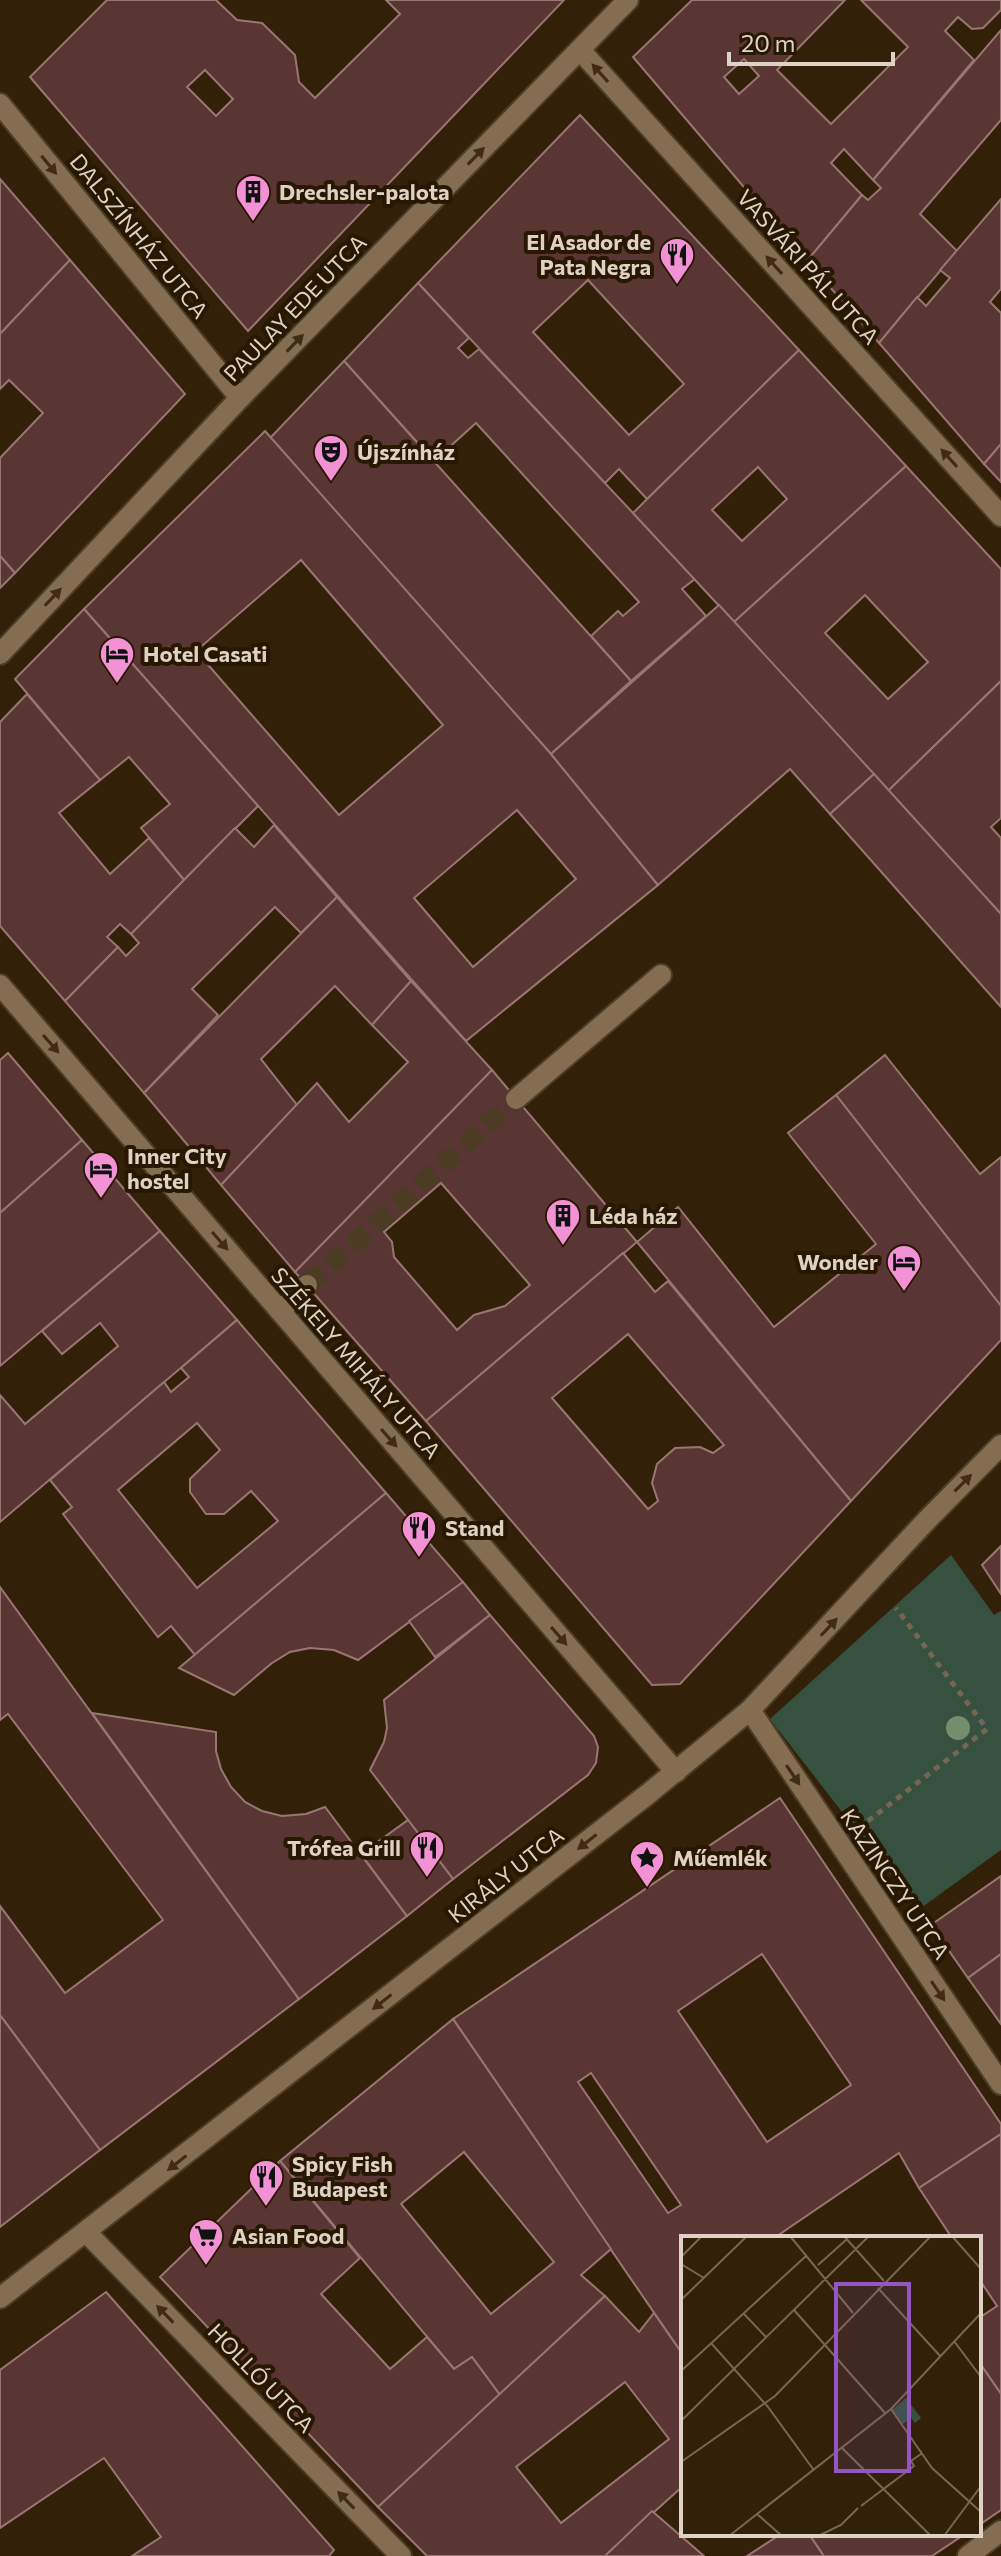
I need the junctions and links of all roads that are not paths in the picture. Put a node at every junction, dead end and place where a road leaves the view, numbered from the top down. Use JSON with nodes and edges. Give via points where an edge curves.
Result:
{"nodes":[{"id":1,"x":628,"y":0,"type":"edge"},
{"id":2,"x":580,"y":50,"type":"junction"},
{"id":3,"x":0,"y":104,"type":"edge"},
{"id":4,"x":240,"y":398,"type":"junction"},
{"id":5,"x":1001,"y":516,"type":"edge"},
{"id":6,"x":0,"y":654,"type":"edge"},
{"id":7,"x":661,"y":975,"type":"dead end"},
{"id":8,"x":0,"y":985,"type":"edge"},
{"id":9,"x":516,"y":1099,"type":"tunnel mouth"},
{"id":10,"x":307,"y":1285,"type":"tunnel mouth"},
{"id":11,"x":280,"y":1311,"type":"junction"},
{"id":12,"x":1001,"y":1445,"type":"edge"},
{"id":13,"x":750,"y":1710,"type":"junction"},
{"id":14,"x":676,"y":1772,"type":"junction"},
{"id":15,"x":1001,"y":2084,"type":"edge"},
{"id":16,"x":87,"y":2233,"type":"junction"},
{"id":17,"x":0,"y":2298,"type":"edge"},
{"id":18,"x":1001,"y":2531,"type":"edge"},
{"id":19,"x":401,"y":2556,"type":"edge"},
{"id":20,"x":968,"y":2556,"type":"edge"}],
"edges":[{"from":1,"to":2,"type":"street","name":"PAULAY EDE UTCA"},
{"from":4,"to":2,"type":"street","name":"PAULAY EDE UTCA","one_way":true},
{"from":5,"to":2,"type":"street","name":"VASVÁRI PÁL UTCA","one_way":true},
{"from":3,"to":4,"type":"street","name":"DALSZÍNHÁZ UTCA","one_way":true},
{"from":6,"to":4,"type":"street","name":"PAULAY EDE UTCA","one_way":true},
{"from":7,"to":9,"type":"street"},
{"from":8,"to":11,"type":"street","name":"SZÉKELY MIHÁLY UTCA","one_way":true},
{"from":10,"to":11,"type":"street"},
{"from":11,"to":14,"type":"street","name":"SZÉKELY MIHÁLY UTCA","one_way":true},
{"from":13,"to":12,"type":"street","name":"KIRÁLY UTCA","one_way":true},
{"from":13,"to":14,"type":"street","name":"KIRÁLY UTCA"},
{"from":13,"to":15,"type":"street","name":"KAZINCZY UTCA","one_way":true},
{"from":14,"to":16,"type":"street","name":"KIRÁLY UTCA","one_way":true},
{"from":16,"to":17,"type":"street","name":"KIRÁLY UTCA"},
{"from":19,"to":16,"type":"street","name":"HOLLÓ UTCA","one_way":true},
{"from":18,"to":20,"type":"street"}]}
